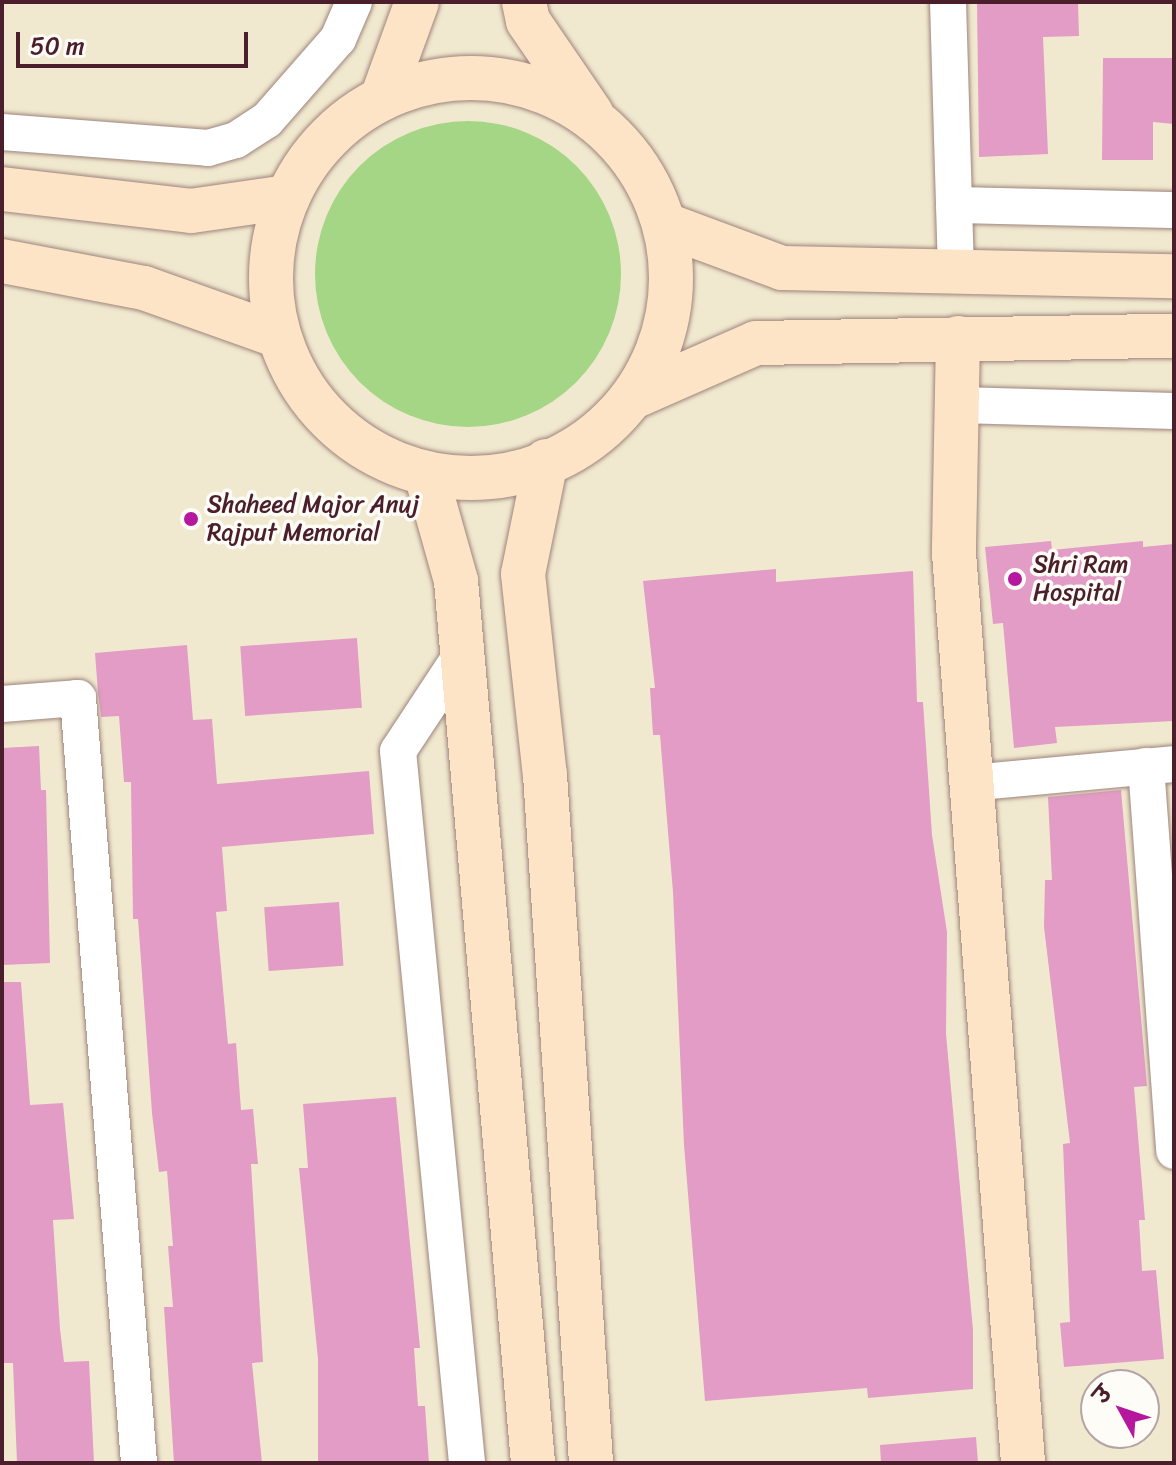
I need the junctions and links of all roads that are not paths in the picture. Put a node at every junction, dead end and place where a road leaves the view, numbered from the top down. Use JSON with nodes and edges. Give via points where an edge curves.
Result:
{"nodes":[{"id":1,"x":354,"y":2,"type":"edge"},
{"id":2,"x":417,"y":2,"type":"edge"},
{"id":3,"x":524,"y":2,"type":"edge"},
{"id":4,"x":948,"y":2,"type":"edge"},
{"id":5,"x":382,"y":98,"type":"junction"},
{"id":6,"x":595,"y":118,"type":"junction"},
{"id":7,"x":2,"y":132,"type":"edge"},
{"id":8,"x":2,"y":189,"type":"edge"},
{"id":9,"x":288,"y":197,"type":"junction"},
{"id":10,"x":954,"y":205,"type":"junction"},
{"id":11,"x":1174,"y":210,"type":"edge"},
{"id":12,"x":666,"y":225,"type":"junction"},
{"id":13,"x":2,"y":261,"type":"edge"},
{"id":14,"x":956,"y":272,"type":"junction"},
{"id":15,"x":1174,"y":276,"type":"edge"},
{"id":16,"x":279,"y":336,"type":"junction"},
{"id":17,"x":1174,"y":336,"type":"edge"},
{"id":18,"x":958,"y":338,"type":"junction"},
{"id":19,"x":633,"y":397,"type":"junction"},
{"id":20,"x":959,"y":405,"type":"junction"},
{"id":21,"x":1174,"y":411,"type":"edge"},
{"id":22,"x":546,"y":461,"type":"junction"},
{"id":23,"x":426,"y":474,"type":"junction"},
{"id":24,"x":462,"y":654,"type":"junction"},
{"id":25,"x":2,"y":704,"type":"edge"},
{"id":26,"x":1160,"y":765,"type":"edge"},
{"id":27,"x":970,"y":783,"type":"junction"},
{"id":28,"x":1168,"y":995,"type":"edge"},
{"id":29,"x":1174,"y":1151,"type":"edge"},
{"id":30,"x":139,"y":1463,"type":"edge"},
{"id":31,"x":467,"y":1463,"type":"edge"},
{"id":32,"x":533,"y":1463,"type":"edge"},
{"id":33,"x":591,"y":1463,"type":"edge"},
{"id":34,"x":1023,"y":1463,"type":"edge"}],
"edges":[{"from":1,"to":7,"type":"street","via":[[338,39],[267,120],[236,140],[208,148]]},
{"from":2,"to":5,"type":"street"},
{"from":3,"to":6,"type":"street","via":[[528,21]]},
{"from":4,"to":10,"type":"street"},
{"from":5,"to":6,"type":"street","via":[[455,77],[533,86]]},
{"from":5,"to":9,"type":"street","via":[[331,134]]},
{"from":6,"to":12,"type":"street","via":[[646,176]]},
{"from":8,"to":9,"type":"street","via":[[191,211]]},
{"from":9,"to":16,"type":"street","via":[[271,268]]},
{"from":10,"to":11,"type":"street"},
{"from":10,"to":14,"type":"street"},
{"from":12,"to":14,"type":"street","via":[[782,268]]},
{"from":12,"to":19,"type":"street","via":[[672,289],[664,336]]},
{"from":13,"to":16,"type":"street","via":[[144,288]]},
{"from":14,"to":15,"type":"street"},
{"from":16,"to":23,"type":"street","via":[[300,383],[329,421],[362,447]]},
{"from":17,"to":18,"type":"street"},
{"from":18,"to":19,"type":"street","via":[[756,343]]},
{"from":18,"to":20,"type":"street"},
{"from":19,"to":22,"type":"street","via":[[580,447]]},
{"from":20,"to":21,"type":"street"},
{"from":20,"to":27,"type":"street","via":[[954,553]]},
{"from":22,"to":23,"type":"street","via":[[509,476]]},
{"from":22,"to":33,"type":"street","via":[[523,574],[545,775]]},
{"from":23,"to":24,"type":"street","via":[[456,581]]},
{"from":24,"to":31,"type":"street","via":[[398,751]]},
{"from":24,"to":32,"type":"street"},
{"from":25,"to":30,"type":"street","via":[[78,698]]},
{"from":26,"to":27,"type":"street"},
{"from":26,"to":28,"type":"street"},
{"from":27,"to":34,"type":"street"},
{"from":28,"to":29,"type":"street"}]}
